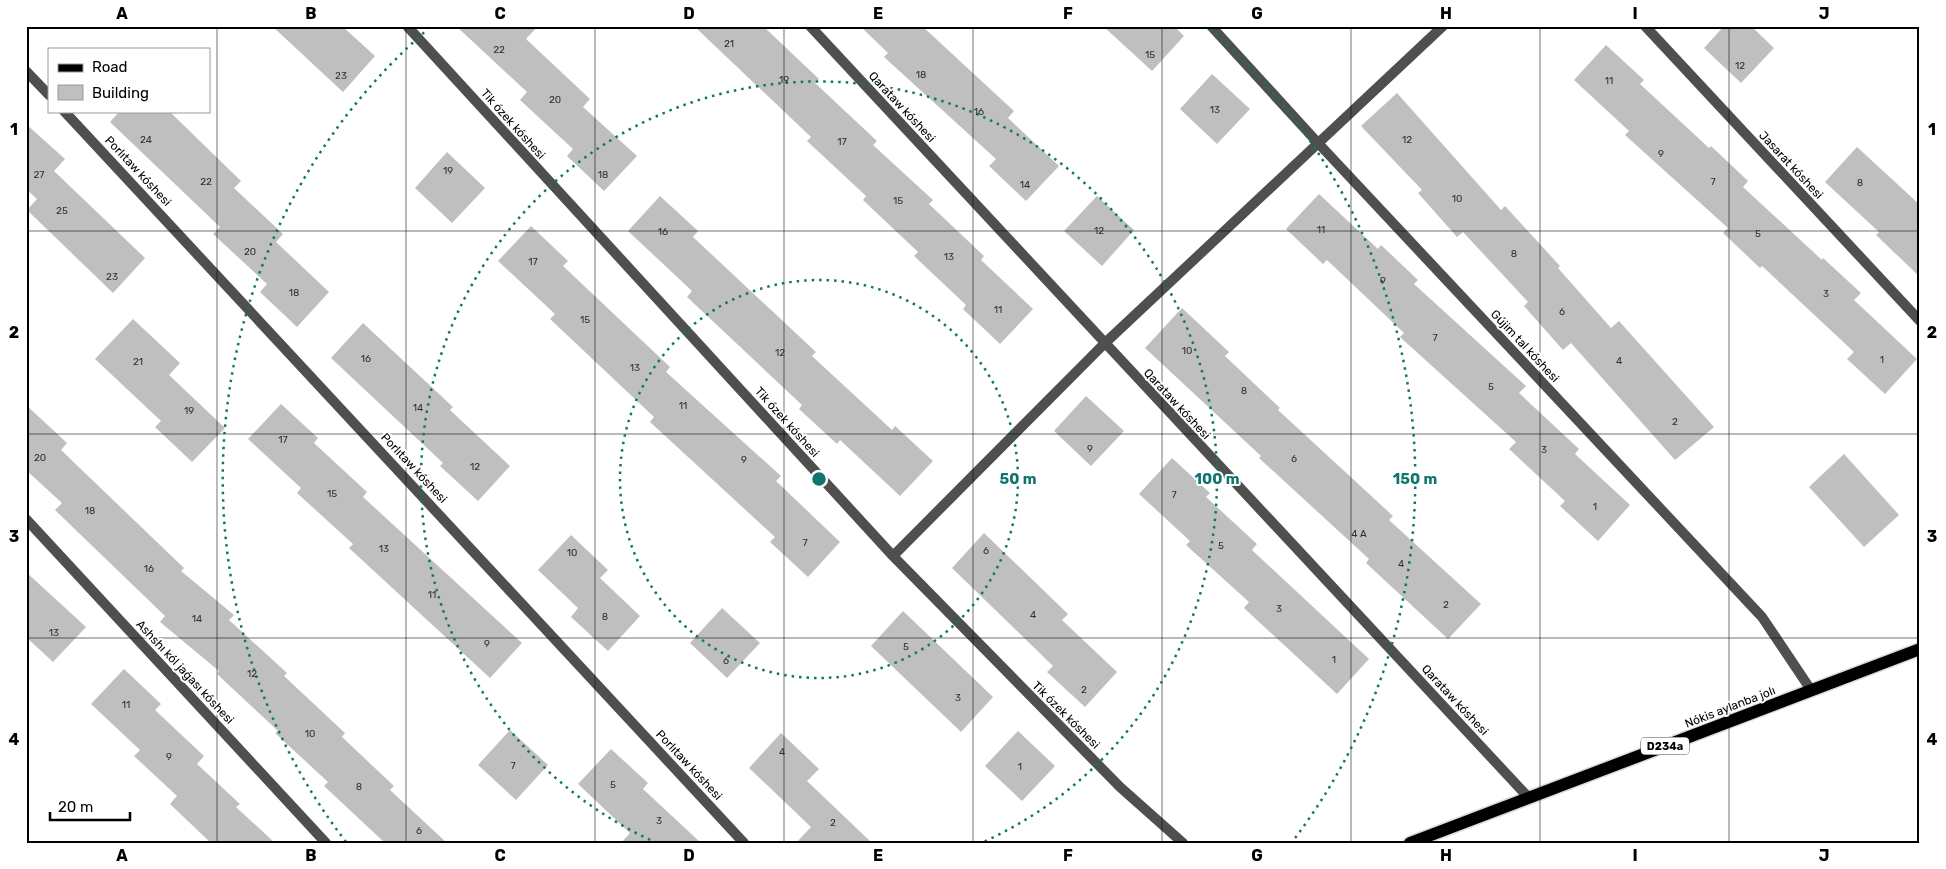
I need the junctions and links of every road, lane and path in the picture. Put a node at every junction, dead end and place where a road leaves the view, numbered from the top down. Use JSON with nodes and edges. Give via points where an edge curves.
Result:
{"nodes":[{"id":1,"x":407,"y":26,"type":"edge"},
{"id":2,"x":810,"y":26,"type":"edge"},
{"id":3,"x":1211,"y":26,"type":"edge"},
{"id":4,"x":1442,"y":26,"type":"edge"},
{"id":5,"x":1645,"y":26,"type":"edge"},
{"id":6,"x":26,"y":71,"type":"edge"},
{"id":7,"x":48,"y":94,"type":"edge"},
{"id":8,"x":65,"y":112,"type":"edge"},
{"id":9,"x":1318,"y":143,"type":"junction"},
{"id":10,"x":1920,"y":321,"type":"edge"},
{"id":11,"x":1104,"y":344,"type":"junction"},
{"id":12,"x":26,"y":519,"type":"edge"},
{"id":13,"x":893,"y":556,"type":"junction"},
{"id":14,"x":1920,"y":649,"type":"edge"},
{"id":15,"x":1812,"y":690,"type":"junction"},
{"id":16,"x":1528,"y":798,"type":"junction"},
{"id":17,"x":326,"y":843,"type":"edge"},
{"id":18,"x":744,"y":843,"type":"edge"},
{"id":19,"x":1183,"y":843,"type":"edge"},
{"id":20,"x":1410,"y":843,"type":"edge"}],
"edges":[{"from":1,"to":13,"type":"street","name":"Tik ózek kóshesi"},
{"from":2,"to":11,"type":"street","name":"Qarataw kóshesi"},
{"from":3,"to":9,"type":"street","name":"Gújim tal kóshesi"},
{"from":4,"to":9,"type":"street"},
{"from":5,"to":10,"type":"street","name":"Jasarat kóshesi"},
{"from":6,"to":7,"type":"street"},
{"from":8,"to":18,"type":"street","name":"Porlıtaw kóshesi"},
{"from":9,"to":11,"type":"street"},
{"from":9,"to":15,"type":"street","name":"Gújim tal kóshesi","via":[[1762,617]]},
{"from":11,"to":13,"type":"street"},
{"from":11,"to":16,"type":"street","name":"Qarataw kóshesi"},
{"from":12,"to":17,"type":"street","name":"Ashshı kól jaǵası kóshesi"},
{"from":13,"to":19,"type":"street","name":"Tik ózek kóshesi","via":[[1120,786]]},
{"from":14,"to":15,"type":"main road","name":"Nókis aylanba jolı","number":"D234a"},
{"from":15,"to":16,"type":"main road","name":"Nókis aylanba jolı","number":"D234a"},
{"from":16,"to":20,"type":"main road","name":"Nókis aylanba jolı","number":"D234a"}]}
